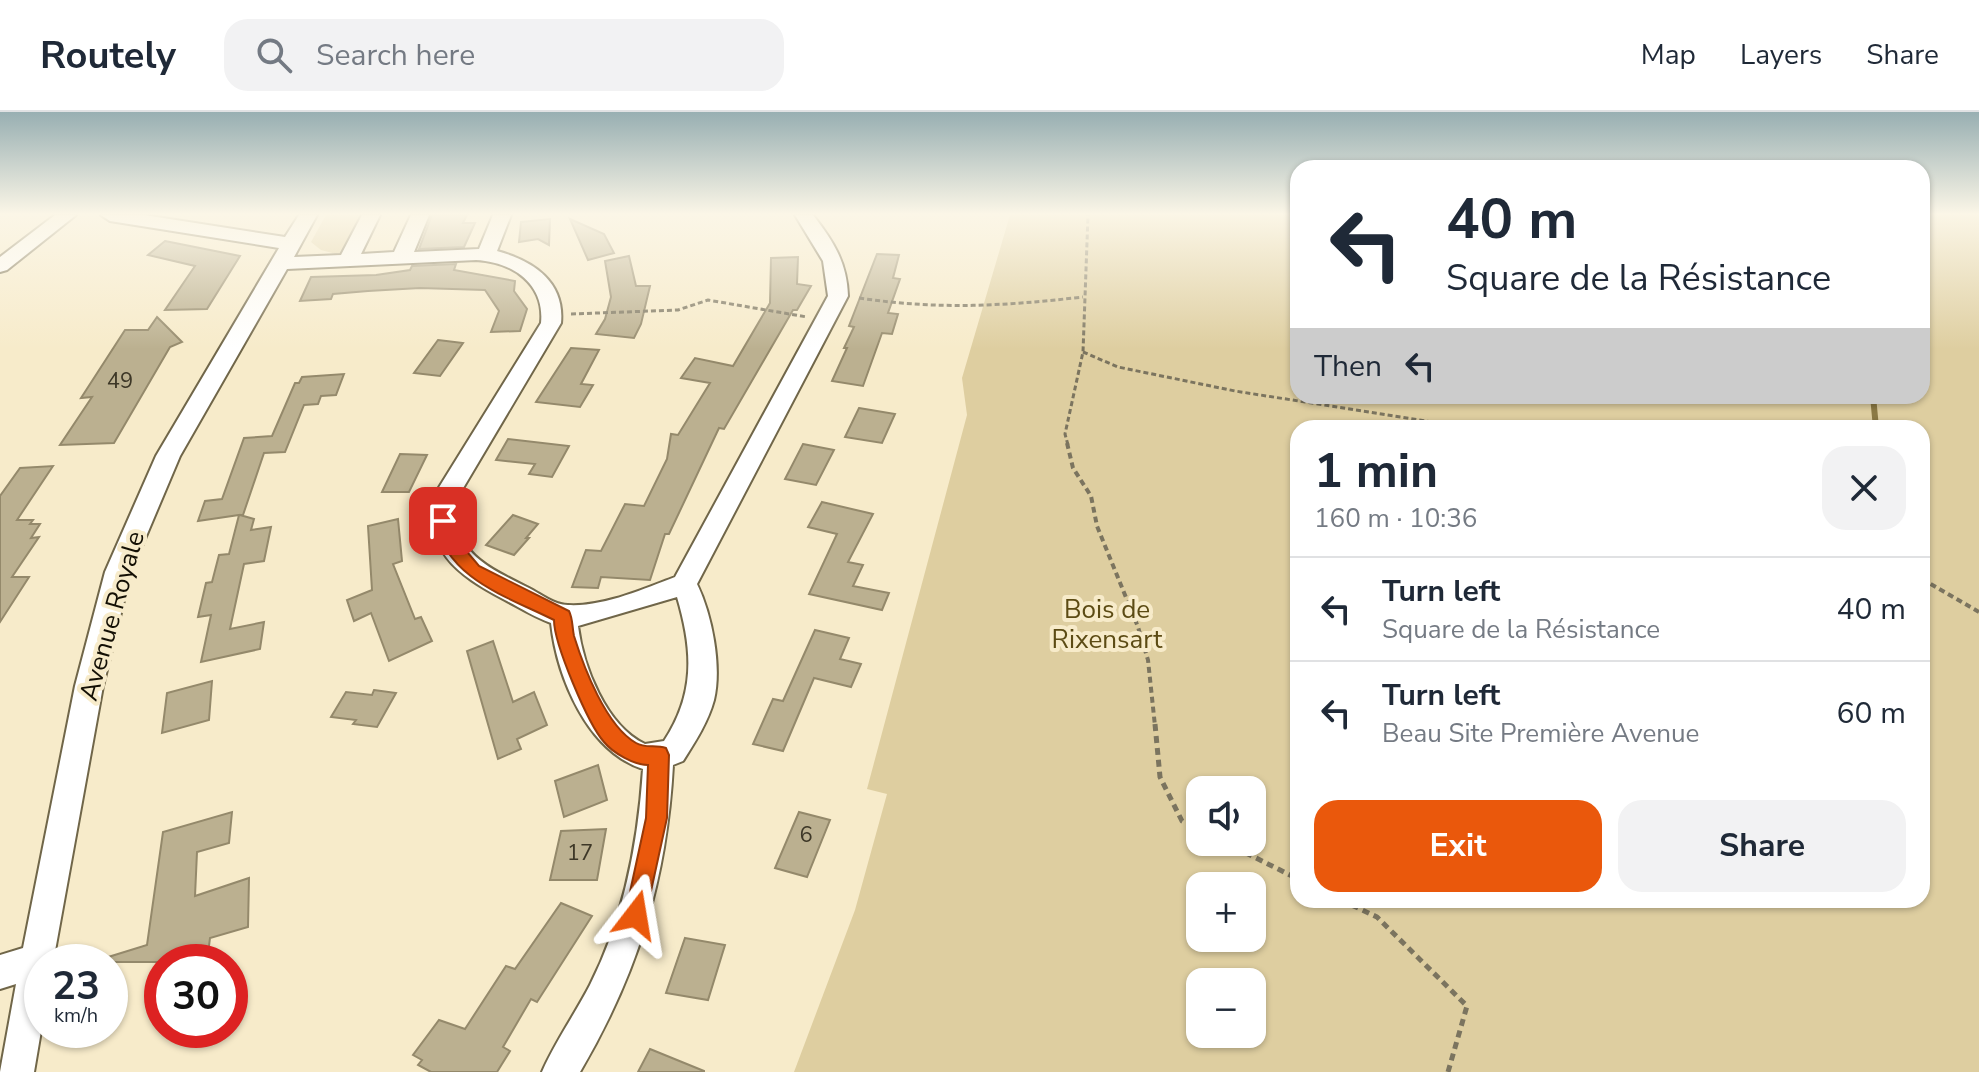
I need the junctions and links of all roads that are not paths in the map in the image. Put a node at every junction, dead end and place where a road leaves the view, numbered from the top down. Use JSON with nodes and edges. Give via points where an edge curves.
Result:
{"nodes":[{"id":1,"x":283,"y":260,"type":"edge"},
{"id":2,"x":348,"y":260,"type":"edge"},
{"id":3,"x":353,"y":260,"type":"edge"},
{"id":4,"x":500,"y":260,"type":"edge"},
{"id":5,"x":835,"y":260,"type":"edge"},
{"id":6,"x":684,"y":584,"type":"junction"},
{"id":7,"x":563,"y":616,"type":"junction"},
{"id":8,"x":659,"y":755,"type":"junction"},
{"id":9,"x":39,"y":944,"type":"edge"},
{"id":10,"x":24,"y":965,"type":"edge"},
{"id":11,"x":0,"y":972,"type":"edge"},
{"id":12,"x":24,"y":1028,"type":"edge"},
{"id":13,"x":16,"y":1072,"type":"edge"},
{"id":14,"x":560,"y":1072,"type":"edge"}],
"edges":[{"from":1,"to":9,"type":"street","name":"Avenue Royale","via":[[168,456],[118,572],[89,686]]},
{"from":2,"to":3,"type":"street"},
{"from":4,"to":7,"type":"street","via":[[537,276],[550,292],[553,315],[450,489],[443,521],[449,543],[473,571]]},
{"from":5,"to":6,"type":"street","via":[[838,296],[828,320]]},
{"from":6,"to":7,"type":"street"},
{"from":6,"to":8,"type":"street","via":[[695,611],[701,694],[673,752]]},
{"from":7,"to":8,"type":"street","via":[[563,632],[604,727],[629,749],[643,756]]},
{"from":8,"to":14,"type":"street","via":[[656,818],[629,939],[606,993]]},
{"from":10,"to":11,"type":"street"},
{"from":12,"to":13,"type":"street","name":"Avenue Royale"}]}
